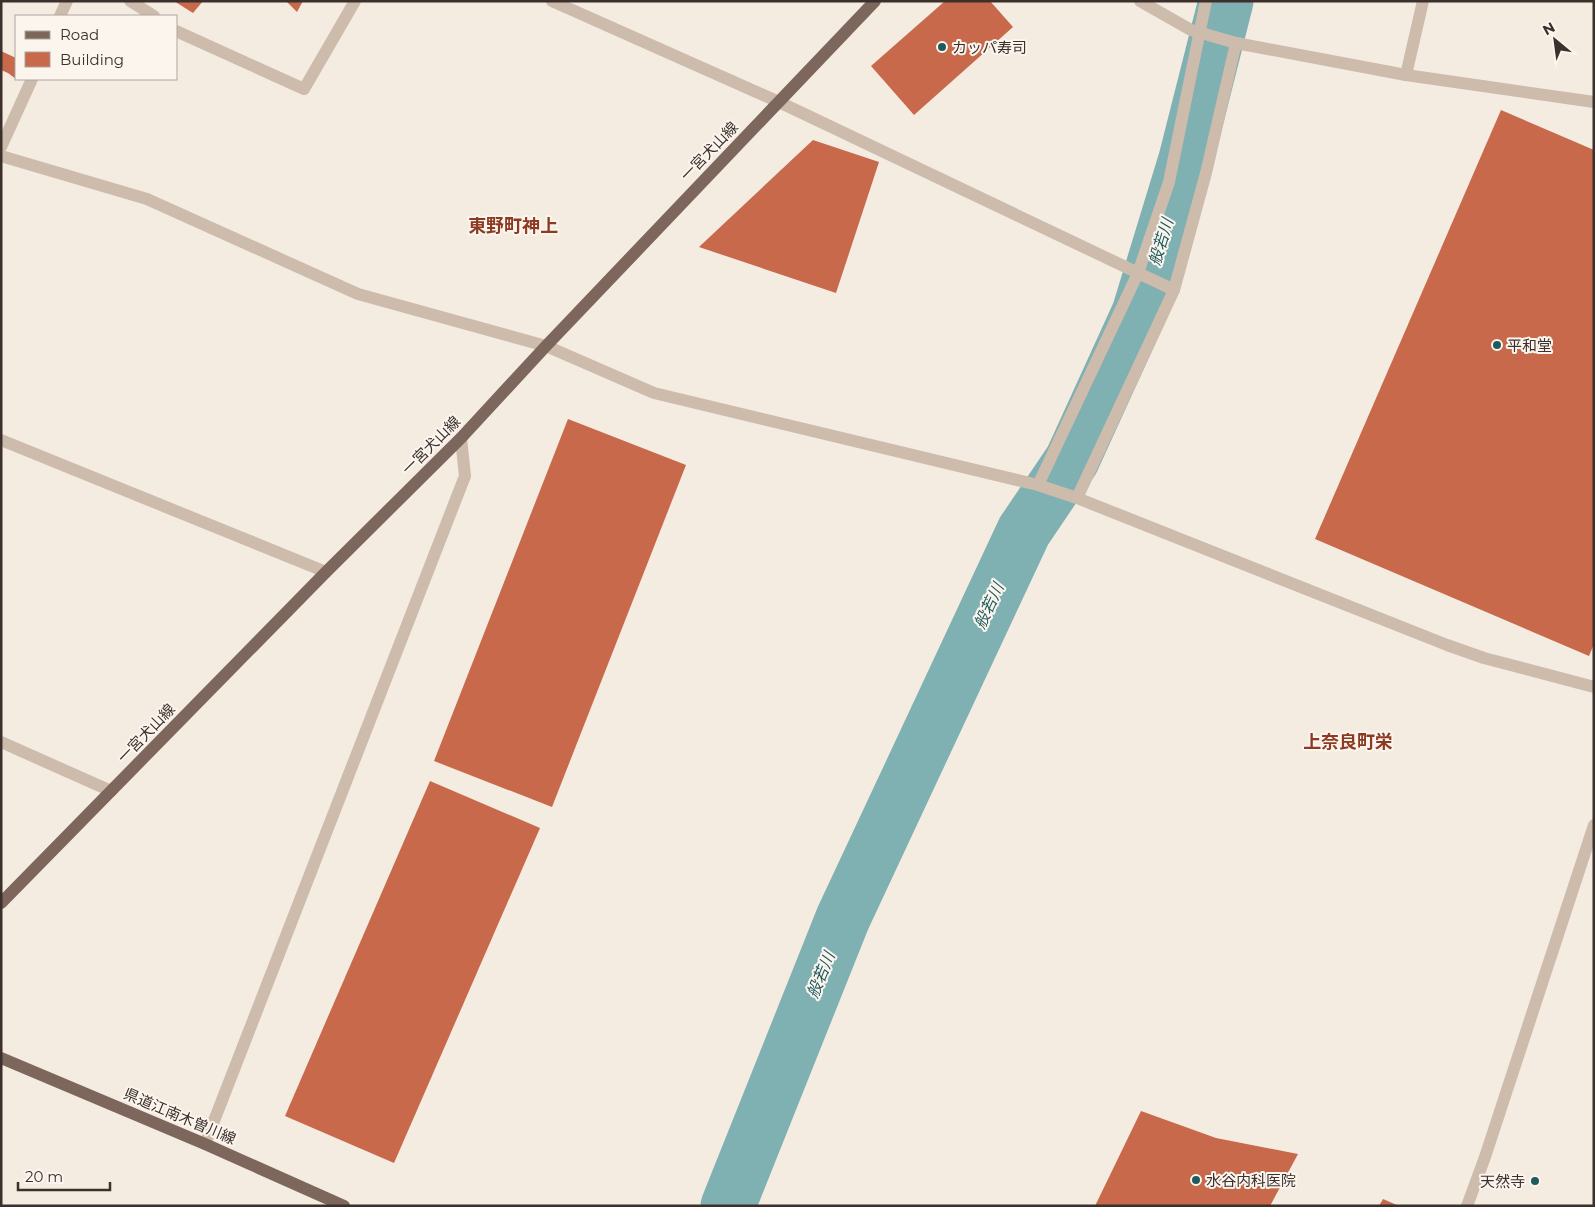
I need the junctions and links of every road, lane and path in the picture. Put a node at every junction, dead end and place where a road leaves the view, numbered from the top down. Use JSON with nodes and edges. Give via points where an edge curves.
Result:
{"nodes":[{"id":1,"x":67,"y":1,"type":"edge"},
{"id":2,"x":130,"y":1,"type":"edge"},
{"id":3,"x":355,"y":1,"type":"edge"},
{"id":4,"x":552,"y":1,"type":"edge"},
{"id":5,"x":875,"y":1,"type":"edge"},
{"id":6,"x":1140,"y":1,"type":"edge"},
{"id":7,"x":1206,"y":1,"type":"edge"},
{"id":8,"x":1423,"y":1,"type":"edge"},
{"id":9,"x":60,"y":15,"type":"edge"},
{"id":10,"x":152,"y":15,"type":"edge"},
{"id":11,"x":178,"y":32,"type":"edge"},
{"id":12,"x":1200,"y":32,"type":"junction"},
{"id":13,"x":1236,"y":42,"type":"junction"},
{"id":14,"x":1406,"y":75,"type":"junction"},
{"id":15,"x":32,"y":80,"type":"edge"},
{"id":16,"x":778,"y":102,"type":"junction"},
{"id":17,"x":1594,"y":102,"type":"edge"},
{"id":18,"x":1,"y":147,"type":"edge"},
{"id":19,"x":1,"y":156,"type":"edge"},
{"id":20,"x":1138,"y":273,"type":"junction"},
{"id":21,"x":1174,"y":290,"type":"junction"},
{"id":22,"x":546,"y":346,"type":"junction"},
{"id":23,"x":462,"y":438,"type":"junction"},
{"id":24,"x":1,"y":440,"type":"edge"},
{"id":25,"x":1038,"y":485,"type":"junction"},
{"id":26,"x":1077,"y":498,"type":"junction"},
{"id":27,"x":326,"y":572,"type":"junction"},
{"id":28,"x":1594,"y":687,"type":"edge"},
{"id":29,"x":1,"y":742,"type":"edge"},
{"id":30,"x":111,"y":792,"type":"junction"},
{"id":31,"x":1594,"y":825,"type":"edge"},
{"id":32,"x":1,"y":903,"type":"edge"},
{"id":33,"x":1,"y":1058,"type":"edge"},
{"id":34,"x":205,"y":1144,"type":"junction"},
{"id":35,"x":344,"y":1206,"type":"edge"},
{"id":36,"x":1467,"y":1206,"type":"edge"}],
"edges":[{"from":1,"to":9,"type":"street"},
{"from":2,"to":10,"type":"street"},
{"from":3,"to":11,"type":"street","via":[[304,89]]},
{"from":4,"to":16,"type":"street"},
{"from":5,"to":16,"type":"main road","name":"一宮犬山線"},
{"from":6,"to":12,"type":"street"},
{"from":7,"to":12,"type":"street"},
{"from":8,"to":14,"type":"street"},
{"from":12,"to":13,"type":"street"},
{"from":12,"to":20,"type":"street","via":[[1169,182]]},
{"from":13,"to":14,"type":"street"},
{"from":13,"to":21,"type":"street","via":[[1206,173]]},
{"from":14,"to":17,"type":"street"},
{"from":15,"to":18,"type":"street"},
{"from":16,"to":20,"type":"street"},
{"from":16,"to":22,"type":"main road","name":"一宮犬山線"},
{"from":19,"to":22,"type":"street","via":[[147,199],[358,294]]},
{"from":20,"to":21,"type":"street"},
{"from":20,"to":25,"type":"street"},
{"from":21,"to":26,"type":"street"},
{"from":22,"to":23,"type":"main road","name":"一宮犬山線"},
{"from":22,"to":25,"type":"street","via":[[654,393]]},
{"from":23,"to":27,"type":"main road","name":"一宮犬山線"},
{"from":23,"to":34,"type":"street","via":[[464,476]]},
{"from":24,"to":27,"type":"street"},
{"from":25,"to":26,"type":"street"},
{"from":26,"to":28,"type":"street","via":[[1447,645]]},
{"from":27,"to":30,"type":"main road","name":"一宮犬山線"},
{"from":29,"to":30,"type":"street"},
{"from":30,"to":32,"type":"main road","name":"一宮犬山線"},
{"from":31,"to":36,"type":"street"},
{"from":33,"to":34,"type":"main road","name":"県道江南木曽川線"},
{"from":34,"to":35,"type":"main road","name":"県道江南木曽川線"}]}
